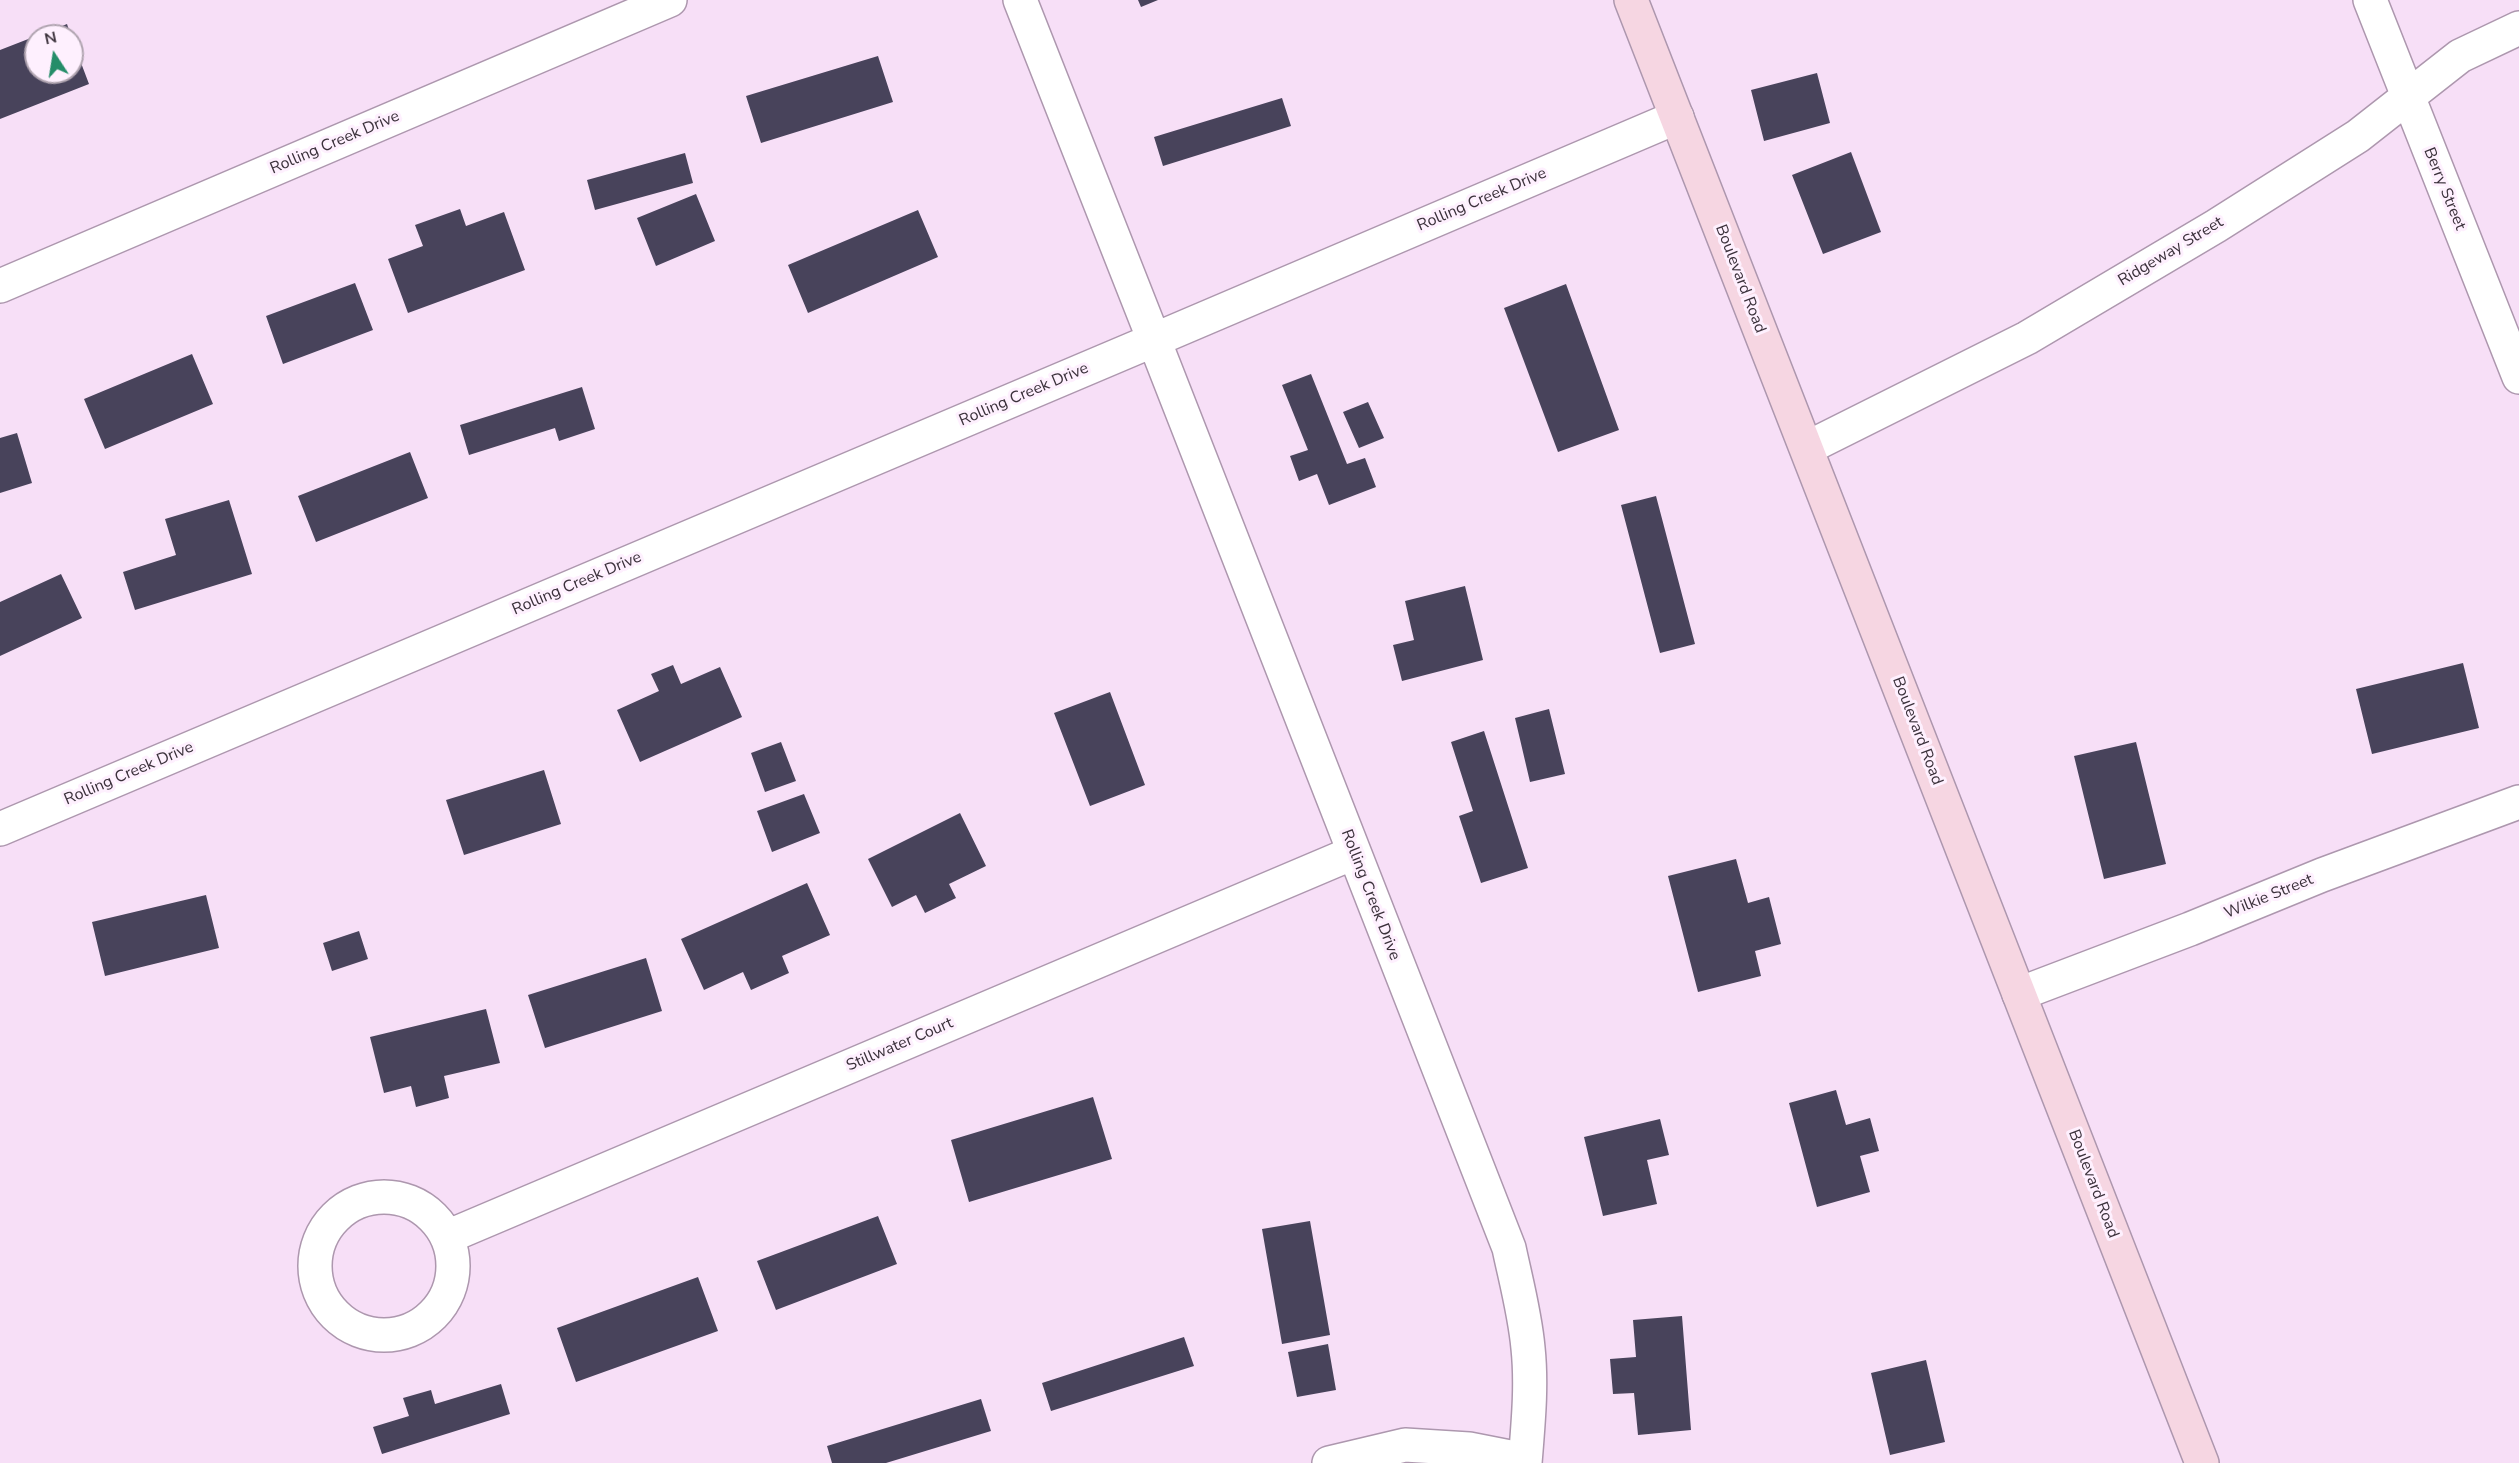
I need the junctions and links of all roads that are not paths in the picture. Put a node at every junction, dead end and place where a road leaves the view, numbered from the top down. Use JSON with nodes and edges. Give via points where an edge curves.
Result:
{"nodes":[{"id":1,"x":670,"y":0,"type":"edge"},
{"id":2,"x":1020,"y":0,"type":"edge"},
{"id":3,"x":1631,"y":0,"type":"edge"},
{"id":4,"x":2370,"y":0,"type":"edge"},
{"id":5,"x":2519,"y":28,"type":"edge"},
{"id":6,"x":2408,"y":96,"type":"junction"},
{"id":7,"x":1677,"y":117,"type":"junction"},
{"id":8,"x":0,"y":286,"type":"edge"},
{"id":9,"x":1154,"y":340,"type":"junction"},
{"id":10,"x":2519,"y":377,"type":"edge"},
{"id":11,"x":1807,"y":448,"type":"junction"},
{"id":12,"x":2519,"y":802,"type":"edge"},
{"id":13,"x":0,"y":829,"type":"edge"},
{"id":14,"x":1353,"y":853,"type":"junction"},
{"id":15,"x":2019,"y":994,"type":"junction"},
{"id":16,"x":447,"y":1238,"type":"junction"},
{"id":17,"x":1525,"y":1461,"type":"edge"},
{"id":18,"x":1329,"y":1463,"type":"edge"},
{"id":19,"x":2202,"y":1463,"type":"edge"}],
"edges":[{"from":1,"to":8,"type":"street","name":"Rolling Creek Drive"},
{"from":2,"to":9,"type":"street","name":"Rolling Creek Drive"},
{"from":3,"to":7,"type":"street","name":"Boulevard Road"},
{"from":4,"to":6,"type":"street","name":"Berry Street"},
{"from":5,"to":6,"type":"street","name":"Ridgeway Street","via":[[2460,56]]},
{"from":6,"to":10,"type":"street","name":"Berry Street"},
{"from":6,"to":11,"type":"street","name":"Ridgeway Street","via":[[2358,136],[2027,338]]},
{"from":7,"to":9,"type":"street","name":"Rolling Creek Drive"},
{"from":7,"to":11,"type":"street","name":"Boulevard Road"},
{"from":9,"to":13,"type":"street","name":"Rolling Creek Drive"},
{"from":9,"to":14,"type":"street","name":"Rolling Creek Drive"},
{"from":11,"to":15,"type":"street","name":"Boulevard Road"},
{"from":12,"to":15,"type":"street","name":"Wilkie Street"},
{"from":14,"to":16,"type":"street","name":"Stillwater Court"},
{"from":14,"to":17,"type":"street","name":"Rolling Creek Drive","via":[[1509,1248],[1529,1349]]},
{"from":15,"to":19,"type":"street","name":"Boulevard Road"},
{"from":16,"to":16,"type":"street","via":[[452,1269],[444,1300],[430,1317],[412,1329],[392,1335],[370,1334],[350,1327],[333,1313],[321,1295],[315,1274],[316,1252],[323,1232],[337,1215],[355,1203],[375,1197],[397,1198],[435,1219]]},
{"from":17,"to":18,"type":"street","via":[[1469,1449],[1405,1445]]}]}
